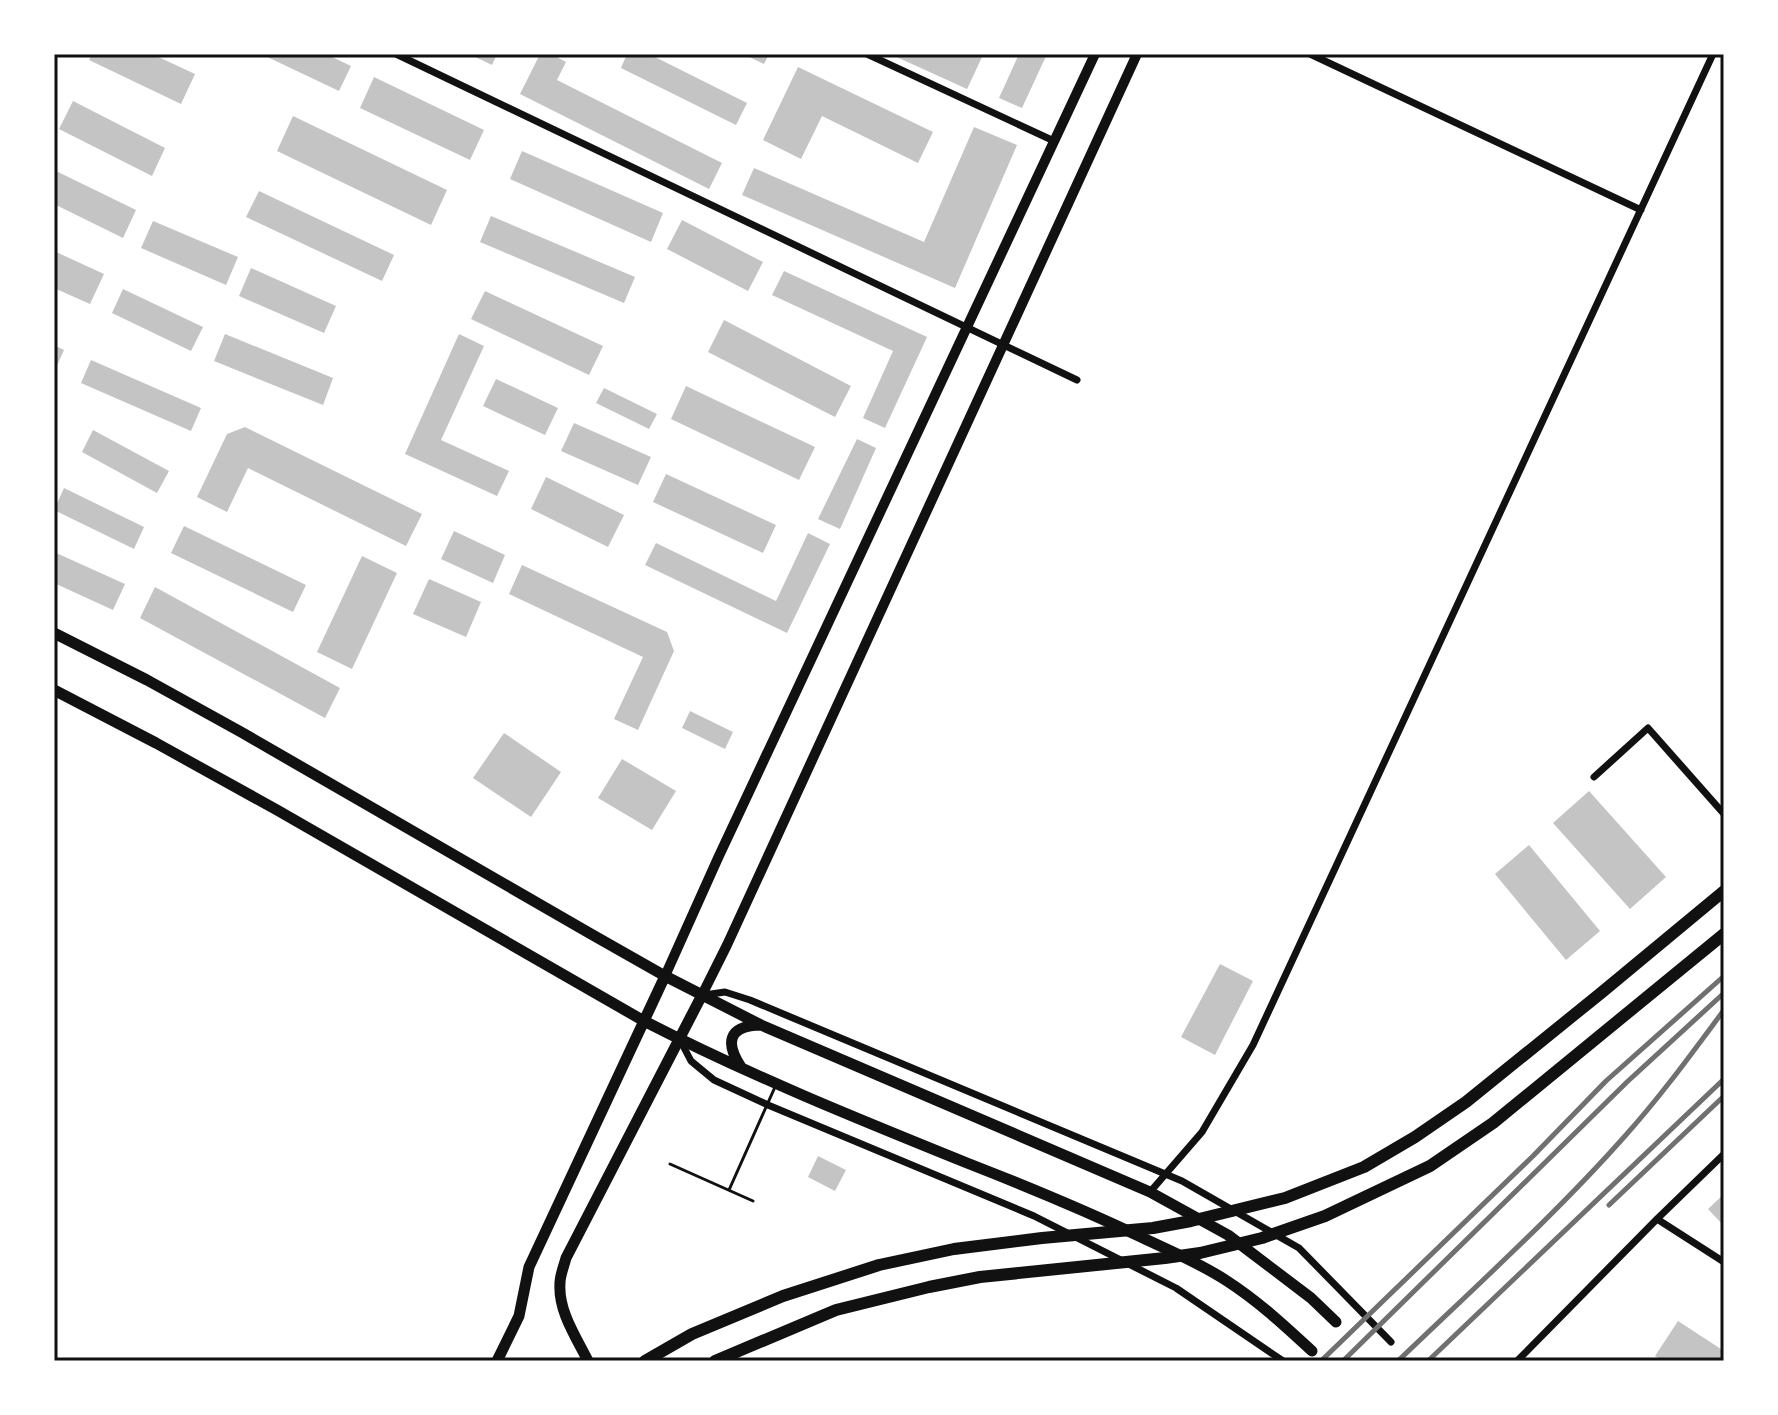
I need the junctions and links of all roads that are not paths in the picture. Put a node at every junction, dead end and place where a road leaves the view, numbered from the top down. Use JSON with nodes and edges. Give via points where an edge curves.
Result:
{"nodes":[{"id":1,"x":396,"y":54,"type":"edge"},
{"id":2,"x":867,"y":54,"type":"edge"},
{"id":3,"x":1095,"y":54,"type":"edge"},
{"id":4,"x":1137,"y":54,"type":"edge"},
{"id":5,"x":1310,"y":54,"type":"edge"},
{"id":6,"x":1713,"y":54,"type":"edge"},
{"id":7,"x":1054,"y":141,"type":"junction"},
{"id":8,"x":1641,"y":210,"type":"junction"},
{"id":9,"x":967,"y":327,"type":"junction"},
{"id":10,"x":1002,"y":344,"type":"junction"},
{"id":11,"x":1077,"y":380,"type":"dead end"},
{"id":12,"x":54,"y":633,"type":"edge"},
{"id":13,"x":54,"y":690,"type":"edge"},
{"id":14,"x":1594,"y":777,"type":"dead end"},
{"id":15,"x":1724,"y":814,"type":"edge"},
{"id":16,"x":1724,"y":891,"type":"edge"},
{"id":17,"x":1724,"y":934,"type":"edge"},
{"id":18,"x":665,"y":976,"type":"junction"},
{"id":19,"x":702,"y":995,"type":"junction"},
{"id":20,"x":644,"y":1021,"type":"junction"},
{"id":21,"x":761,"y":1025,"type":"junction"},
{"id":22,"x":678,"y":1038,"type":"junction"},
{"id":23,"x":741,"y":1067,"type":"junction"},
{"id":24,"x":776,"y":1083,"type":"junction"},
{"id":25,"x":768,"y":1105,"type":"junction"},
{"id":26,"x":1724,"y":1154,"type":"edge"},
{"id":27,"x":670,"y":1164,"type":"dead end"},
{"id":28,"x":1165,"y":1173,"type":"junction"},
{"id":29,"x":729,"y":1190,"type":"junction"},
{"id":30,"x":1150,"y":1192,"type":"junction"},
{"id":31,"x":753,"y":1201,"type":"dead end"},
{"id":32,"x":1657,"y":1219,"type":"junction"},
{"id":33,"x":1724,"y":1262,"type":"edge"},
{"id":34,"x":1336,"y":1322,"type":"dead end"},
{"id":35,"x":1391,"y":1342,"type":"dead end"},
{"id":36,"x":1312,"y":1351,"type":"dead end"},
{"id":37,"x":497,"y":1361,"type":"edge"},
{"id":38,"x":588,"y":1361,"type":"edge"},
{"id":39,"x":645,"y":1361,"type":"edge"},
{"id":40,"x":715,"y":1361,"type":"edge"},
{"id":41,"x":1283,"y":1361,"type":"edge"},
{"id":42,"x":1517,"y":1361,"type":"edge"}],
"edges":[{"from":1,"to":9,"type":"street"},
{"from":2,"to":7,"type":"street"},
{"from":3,"to":7,"type":"main road"},
{"from":4,"to":10,"type":"main road"},
{"from":5,"to":8,"type":"street"},
{"from":6,"to":8,"type":"street"},
{"from":7,"to":9,"type":"main road"},
{"from":8,"to":28,"type":"street","via":[[1253,1045],[1202,1132]]},
{"from":9,"to":10,"type":"street"},
{"from":9,"to":18,"type":"main road"},
{"from":10,"to":11,"type":"street"},
{"from":10,"to":19,"type":"main road"},
{"from":12,"to":18,"type":"main road","via":[[241,732]]},
{"from":13,"to":20,"type":"main road","via":[[170,750]]},
{"from":14,"to":15,"type":"street","via":[[1648,728]]},
{"from":16,"to":39,"type":"highway","via":[[1466,1102],[1364,1167],[1285,1198],[1191,1221],[954,1249],[879,1265],[783,1296],[692,1334]]},
{"from":17,"to":40,"type":"highway","via":[[1493,1123],[1430,1166],[1325,1216],[1200,1253],[929,1287],[836,1310]]},
{"from":18,"to":19,"type":"main road"},
{"from":18,"to":20,"type":"main road"},
{"from":19,"to":21,"type":"main road"},
{"from":19,"to":22,"type":"main road"},
{"from":19,"to":28,"type":"street","via":[[725,992],[750,1000]]},
{"from":20,"to":22,"type":"main road"},
{"from":20,"to":37,"type":"main road","via":[[529,1267],[519,1316]]},
{"from":21,"to":23,"type":"main road","via":[[743,1027],[731,1039]]},
{"from":21,"to":30,"type":"main road"},
{"from":22,"to":23,"type":"main road"},
{"from":22,"to":25,"type":"street","via":[[691,1061],[714,1080]]},
{"from":22,"to":38,"type":"main road","via":[[559,1280],[566,1318]]},
{"from":23,"to":24,"type":"main road"},
{"from":24,"to":25,"type":"lane"},
{"from":24,"to":36,"type":"main road","via":[[1076,1207],[1196,1263],[1251,1299]]},
{"from":25,"to":29,"type":"lane"},
{"from":25,"to":41,"type":"street","via":[[1034,1216],[1176,1288]]},
{"from":26,"to":32,"type":"street"},
{"from":27,"to":29,"type":"lane"},
{"from":28,"to":30,"type":"street"},
{"from":28,"to":35,"type":"street","via":[[1299,1248]]},
{"from":29,"to":31,"type":"lane"},
{"from":30,"to":34,"type":"main road","via":[[1228,1235]]},
{"from":32,"to":33,"type":"street"},
{"from":32,"to":42,"type":"street"}]}
